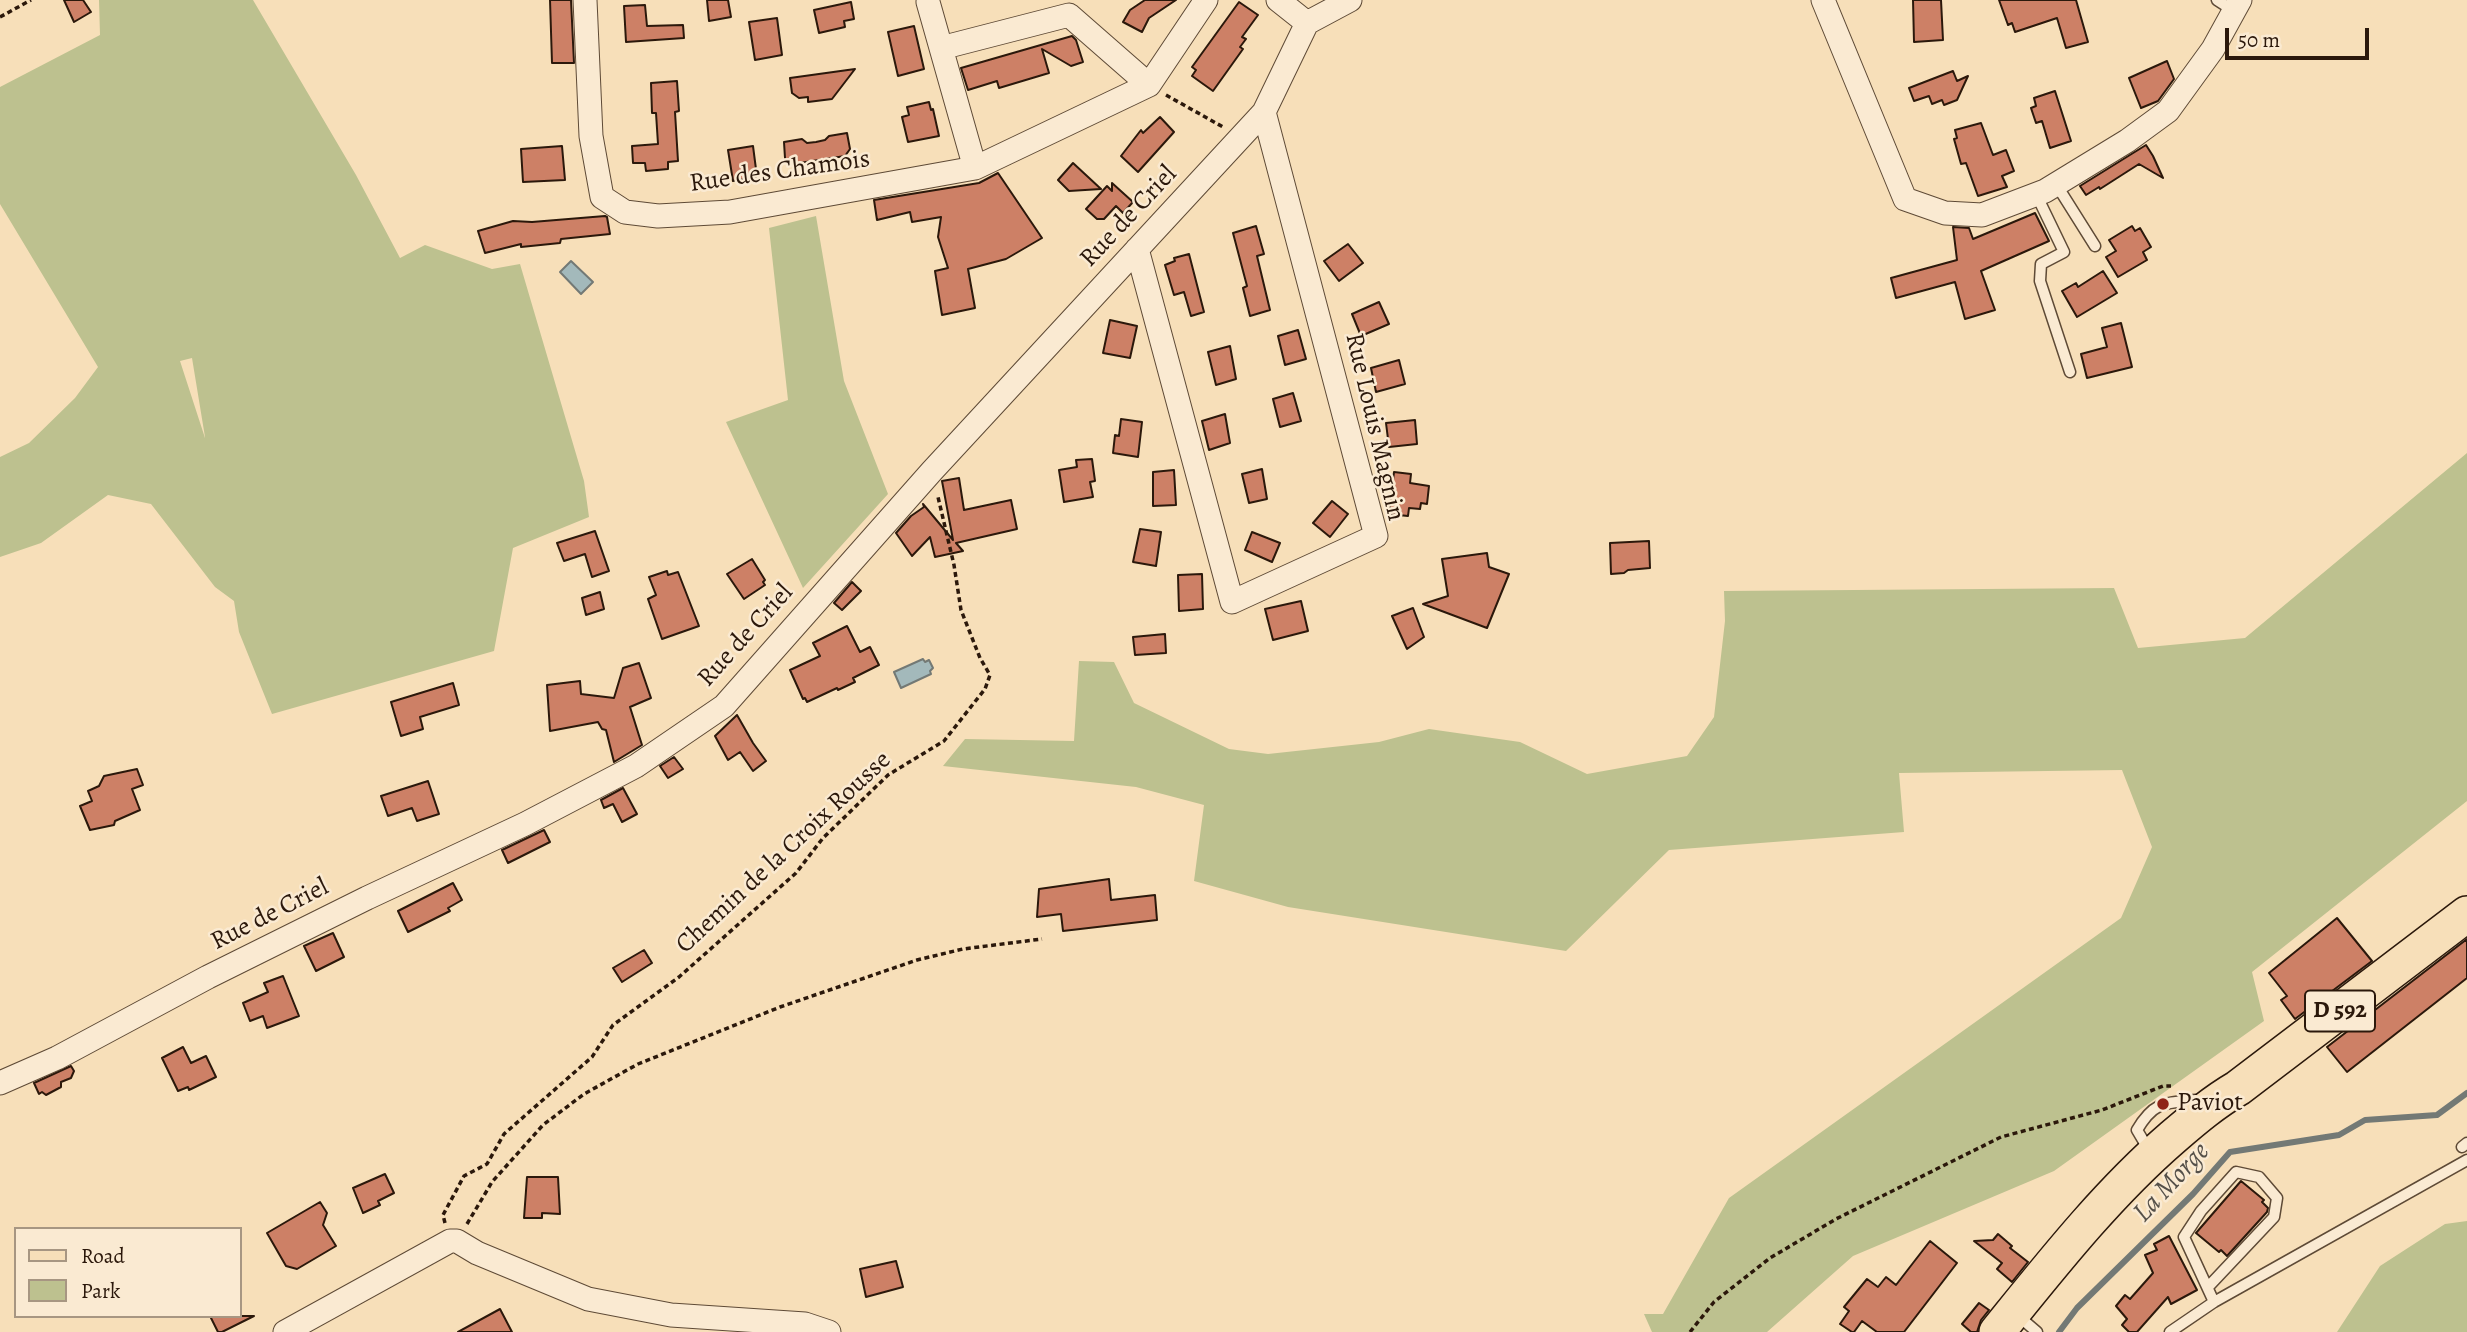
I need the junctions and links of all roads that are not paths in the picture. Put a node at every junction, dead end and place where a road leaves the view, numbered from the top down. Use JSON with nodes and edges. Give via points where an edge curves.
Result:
{"nodes":[{"id":1,"x":585,"y":0,"type":"edge"},
{"id":2,"x":1206,"y":0,"type":"edge"},
{"id":3,"x":1278,"y":0,"type":"edge"},
{"id":4,"x":1350,"y":0,"type":"edge"},
{"id":5,"x":1823,"y":0,"type":"edge"},
{"id":6,"x":922,"y":1,"type":"edge"},
{"id":7,"x":2230,"y":4,"type":"edge"},
{"id":8,"x":1307,"y":23,"type":"junction"},
{"id":9,"x":941,"y":48,"type":"junction"},
{"id":10,"x":1149,"y":85,"type":"junction"},
{"id":11,"x":1264,"y":112,"type":"junction"},
{"id":12,"x":975,"y":168,"type":"junction"},
{"id":13,"x":2046,"y":189,"type":"junction"},
{"id":14,"x":2095,"y":246,"type":"dead end"},
{"id":15,"x":1137,"y":249,"type":"junction"},
{"id":16,"x":2070,"y":372,"type":"dead end"},
{"id":17,"x":2467,"y":914,"type":"edge"},
{"id":18,"x":0,"y":1083,"type":"edge"},
{"id":19,"x":2467,"y":1160,"type":"edge"},
{"id":20,"x":2208,"y":1287,"type":"junction"},
{"id":21,"x":2214,"y":1302,"type":"junction"},
{"id":22,"x":2016,"y":1325,"type":"edge"},
{"id":23,"x":285,"y":1332,"type":"edge"},
{"id":24,"x":829,"y":1332,"type":"edge"},
{"id":25,"x":2170,"y":1332,"type":"edge"}],
"edges":[{"from":1,"to":12,"type":"street","name":"Rue des Chamois","via":[[591,136],[602,197],[625,212],[658,216],[730,212]]},
{"from":2,"to":10,"type":"street"},
{"from":3,"to":8,"type":"street"},
{"from":4,"to":8,"type":"street"},
{"from":5,"to":13,"type":"street","via":[[1905,199],[1945,214],[1982,215]]},
{"from":6,"to":9,"type":"street"},
{"from":7,"to":13,"type":"street","via":[[2213,49],[2168,111]]},
{"from":8,"to":11,"type":"street","name":"Rue de Criel"},
{"from":9,"to":10,"type":"street","via":[[1069,15]]},
{"from":9,"to":12,"type":"street"},
{"from":10,"to":12,"type":"street","name":"Rue des Chamois"},
{"from":11,"to":15,"type":"street","name":"Rue de Criel"},
{"from":11,"to":15,"type":"street","name":"Rue Louis Magnin","via":[[1376,536],[1232,602]]},
{"from":13,"to":14,"type":"lane"},
{"from":13,"to":16,"type":"lane","via":[[2064,252],[2041,264],[2040,281]]},
{"from":15,"to":18,"type":"street","name":"Rue de Criel","via":[[724,706],[636,766],[525,824],[354,904]]},
{"from":17,"to":22,"type":"main road","number":"D 592","via":[[2210,1105],[2140,1166]]},
{"from":19,"to":21,"type":"lane"},
{"from":20,"to":20,"type":"lane","via":[[2184,1237],[2236,1172],[2259,1177],[2277,1198],[2274,1217]]},
{"from":20,"to":21,"type":"lane"},
{"from":21,"to":25,"type":"lane"},
{"from":23,"to":24,"type":"street","via":[[454,1241],[589,1299],[671,1315],[805,1324]]}]}
